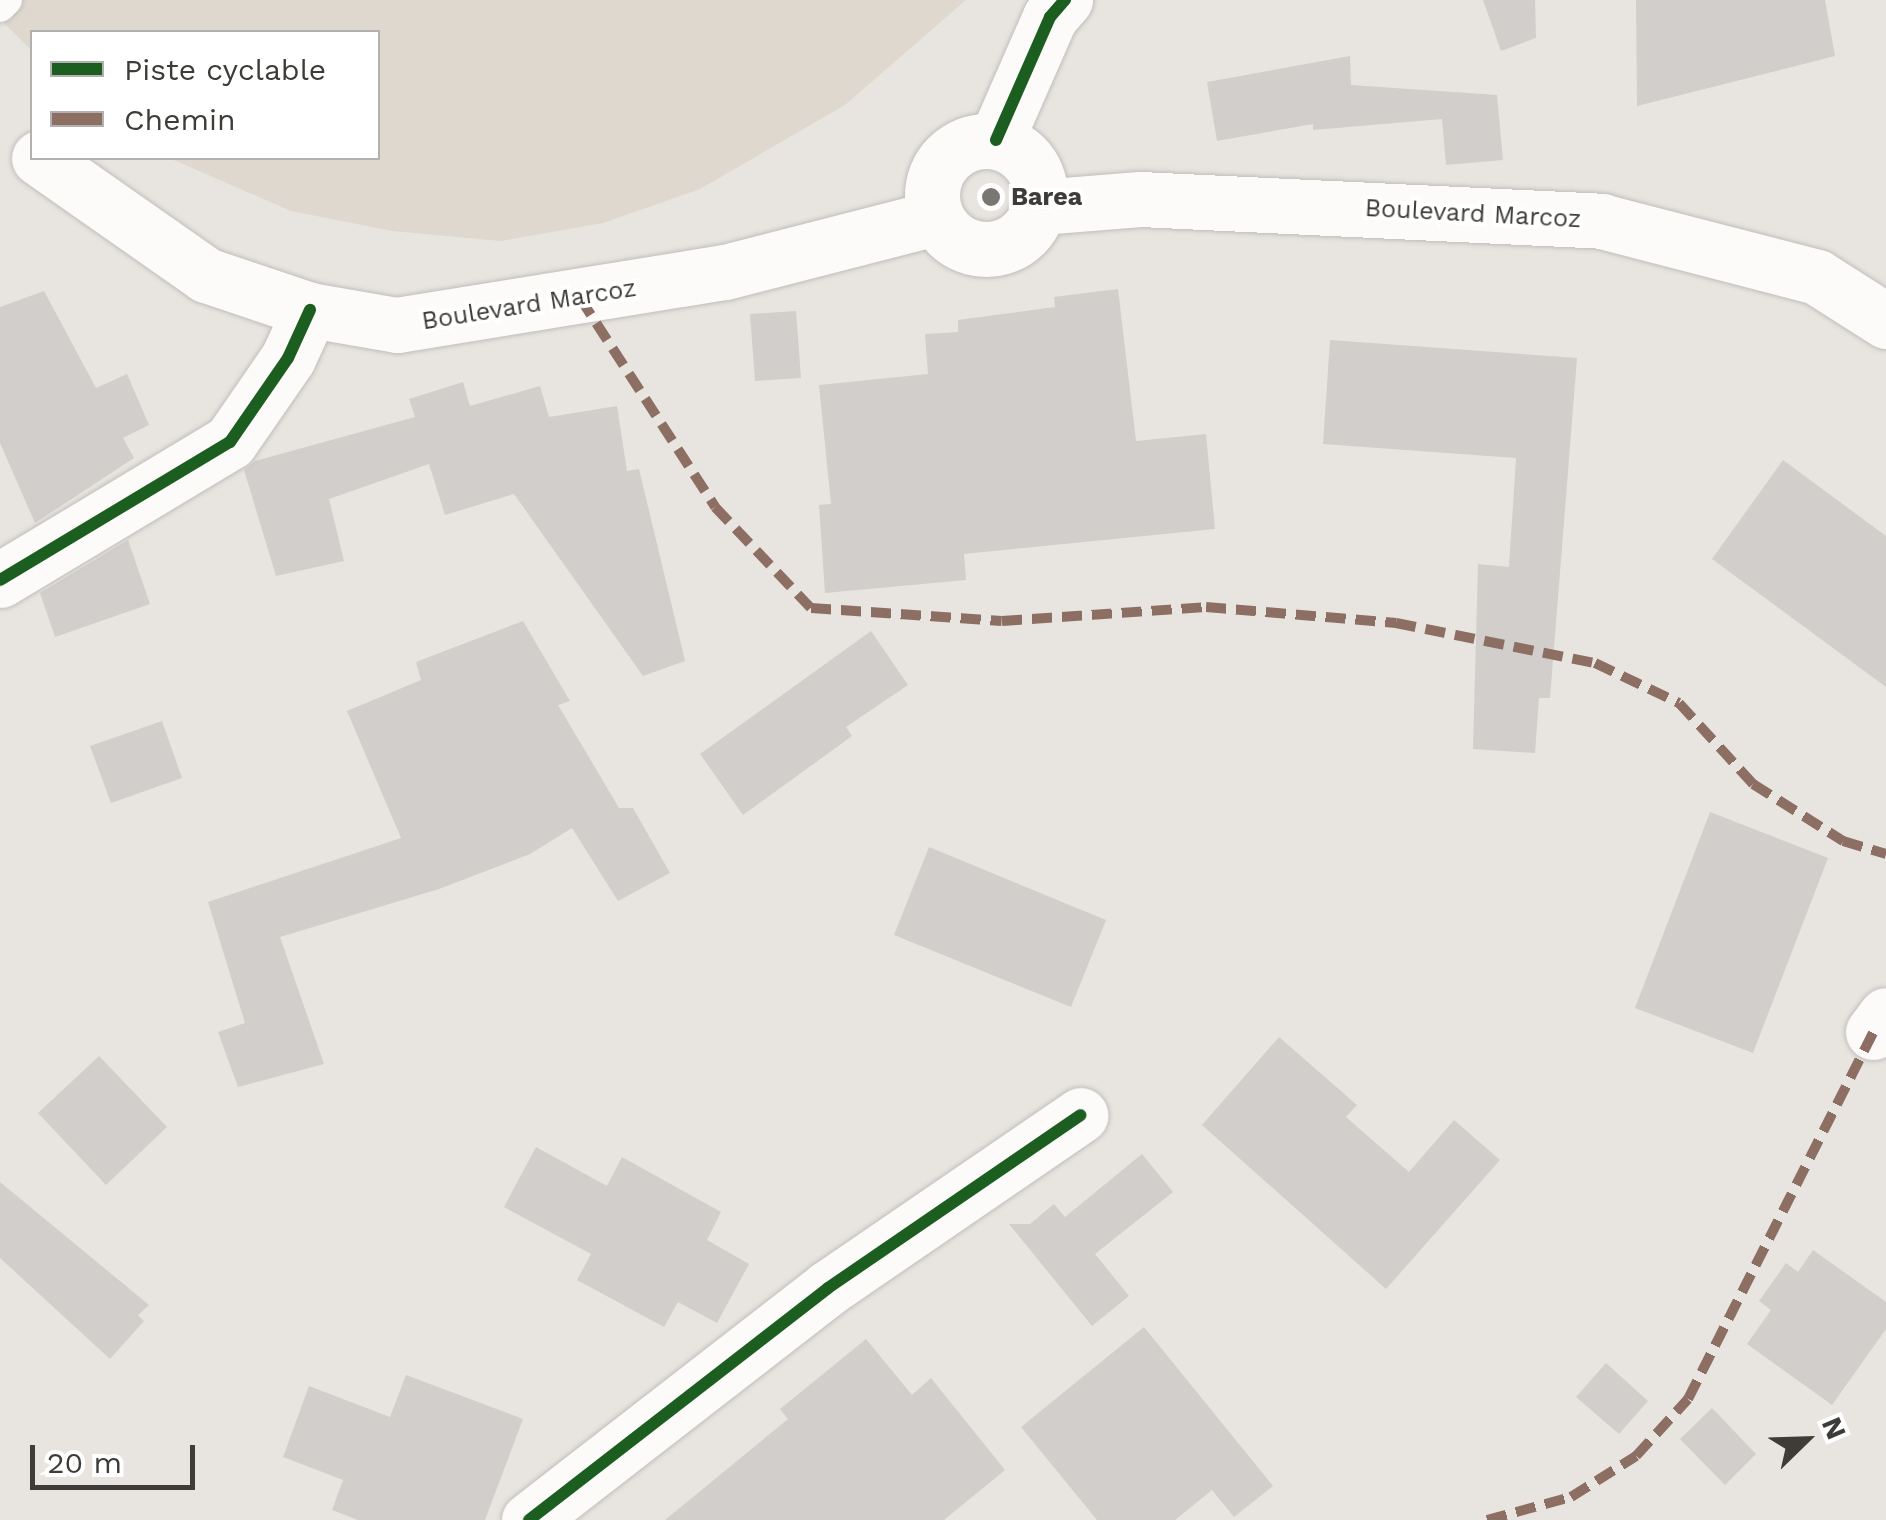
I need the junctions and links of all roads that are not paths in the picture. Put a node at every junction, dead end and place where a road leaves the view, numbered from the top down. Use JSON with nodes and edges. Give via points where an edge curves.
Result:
{"nodes":[{"id":1,"x":7,"y":0,"type":"edge"},
{"id":2,"x":1066,"y":0,"type":"edge"},
{"id":3,"x":0,"y":7,"type":"edge"},
{"id":4,"x":0,"y":130,"type":"edge"},
{"id":5,"x":996,"y":140,"type":"junction"},
{"id":6,"x":30,"y":152,"type":"edge"},
{"id":7,"x":42,"y":160,"type":"edge"},
{"id":8,"x":1040,"y":207,"type":"junction"},
{"id":9,"x":936,"y":218,"type":"junction"},
{"id":10,"x":310,"y":310,"type":"junction"},
{"id":11,"x":1886,"y":321,"type":"edge"},
{"id":12,"x":0,"y":580,"type":"edge"},
{"id":13,"x":1081,"y":1115,"type":"dead end"},
{"id":14,"x":546,"y":1514,"type":"edge"}],
"edges":[{"from":1,"to":3,"type":"lane"},
{"from":2,"to":5,"type":"main road","via":[[1050,17]]},
{"from":4,"to":6,"type":"main road"},
{"from":5,"to":8,"type":"main road","via":[[1023,154],[1039,178]]},
{"from":5,"to":9,"type":"main road","via":[[967,143],[942,160],[931,188]]},
{"from":7,"to":10,"type":"main road","name":"Boulevard Marcoz","via":[[206,275]]},
{"from":8,"to":9,"type":"main road","via":[[1024,237],[992,250],[958,244]]},
{"from":8,"to":11,"type":"main road","name":"Boulevard Marcoz","via":[[1140,199],[1601,221],[1817,277]]},
{"from":9,"to":10,"type":"main road","name":"Boulevard Marcoz","via":[[724,272],[481,316],[398,326]]},
{"from":10,"to":12,"type":"main road","via":[[288,358],[230,442]]},
{"from":13,"to":14,"type":"main road","via":[[828,1288]]}]}
